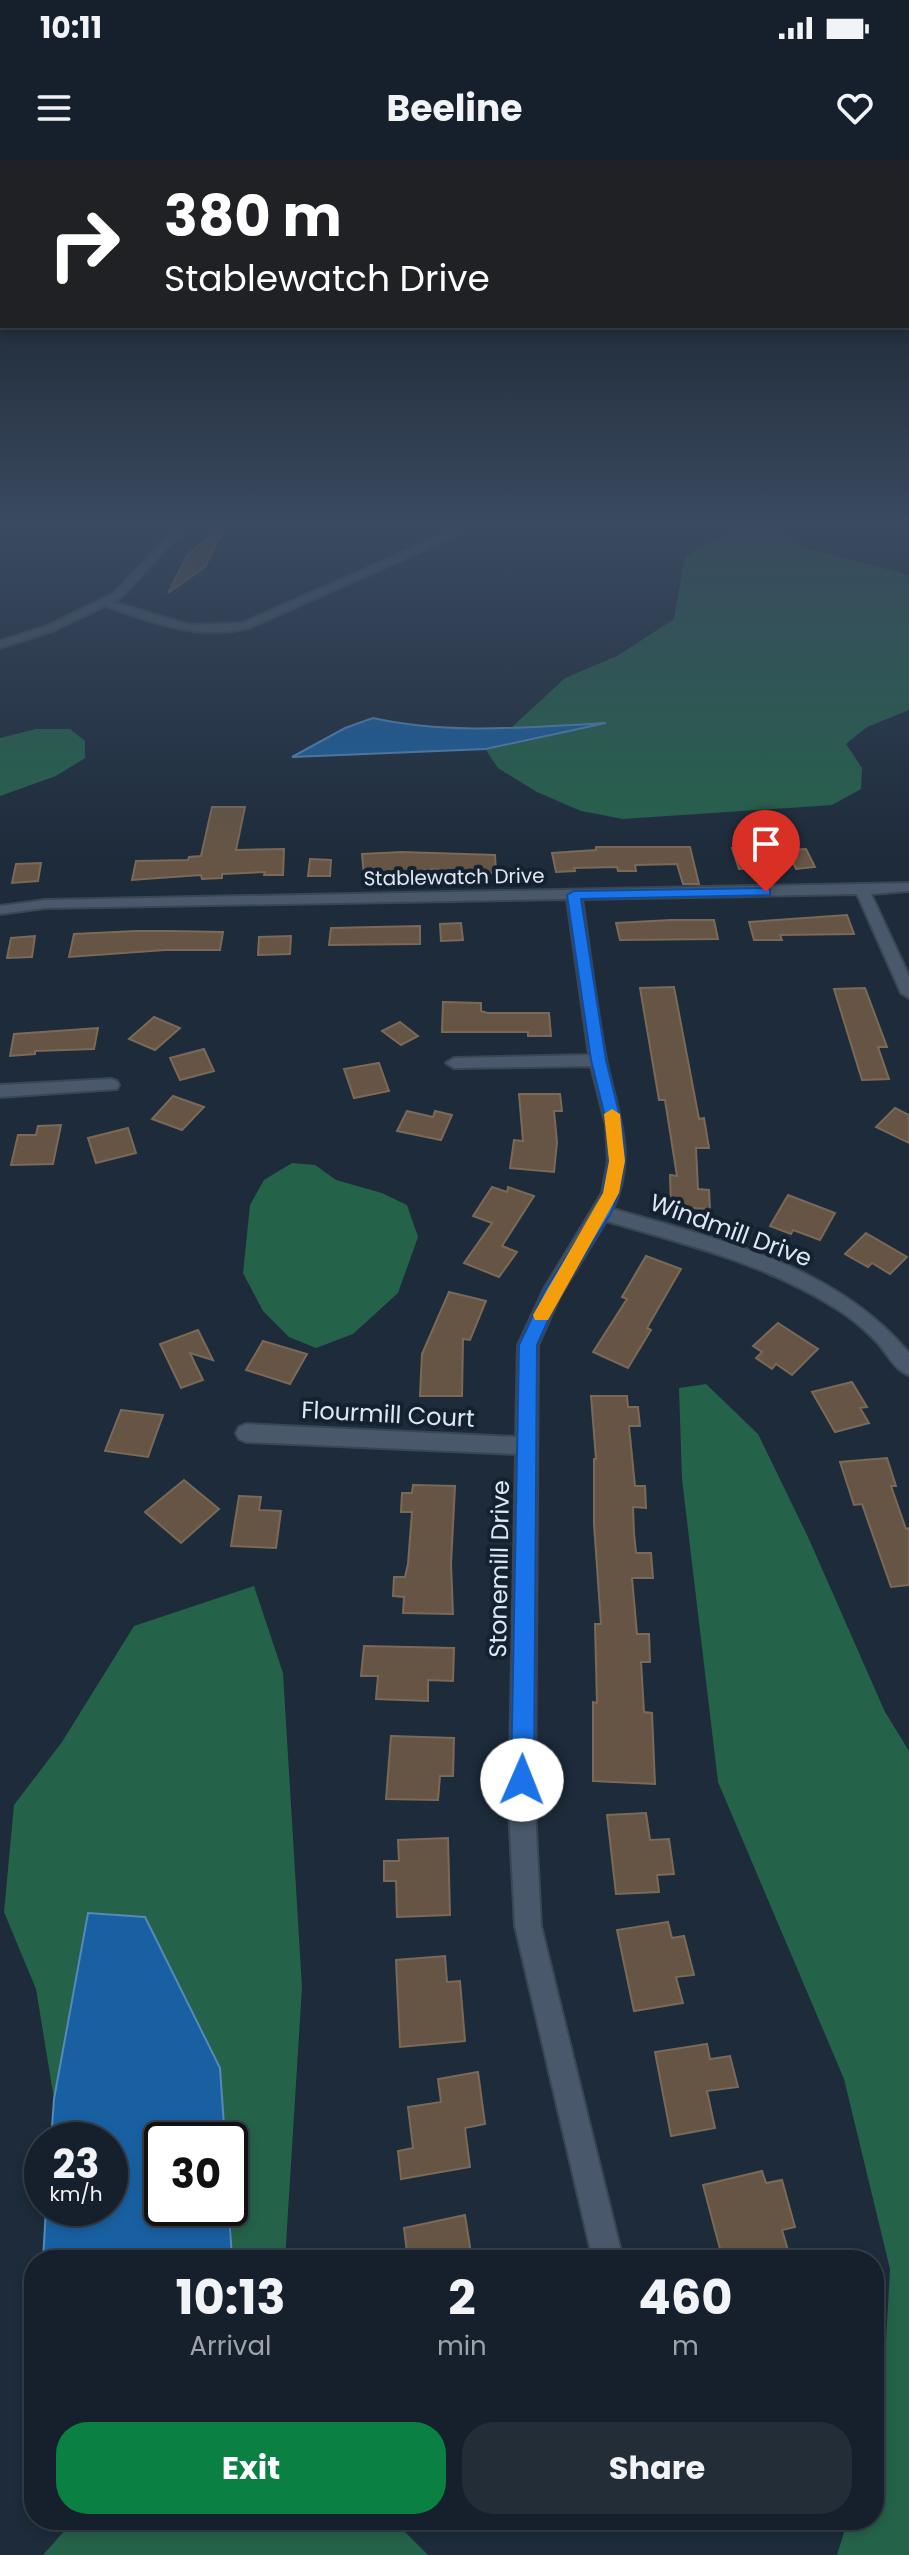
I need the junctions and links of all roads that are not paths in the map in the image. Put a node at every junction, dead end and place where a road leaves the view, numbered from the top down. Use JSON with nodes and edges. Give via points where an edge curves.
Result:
{"nodes":[{"id":1,"x":28,"y":636,"type":"edge"},
{"id":2,"x":0,"y":645,"type":"edge"},
{"id":3,"x":909,"y":887,"type":"edge"},
{"id":4,"x":862,"y":890,"type":"junction"},
{"id":5,"x":574,"y":895,"type":"junction"},
{"id":6,"x":0,"y":910,"type":"edge"},
{"id":7,"x":909,"y":993,"type":"edge"},
{"id":8,"x":598,"y":1060,"type":"junction"},
{"id":9,"x":454,"y":1063,"type":"dead end"},
{"id":10,"x":111,"y":1085,"type":"dead end"},
{"id":11,"x":0,"y":1091,"type":"edge"},
{"id":12,"x":602,"y":1213,"type":"junction"},
{"id":13,"x":909,"y":1367,"type":"edge"},
{"id":14,"x":246,"y":1433,"type":"dead end"},
{"id":15,"x":527,"y":1446,"type":"junction"},
{"id":16,"x":606,"y":2250,"type":"edge"}],
"edges":[{"from":1,"to":2,"type":"street"},
{"from":3,"to":4,"type":"street","name":"Stablewatch Drive"},
{"from":4,"to":5,"type":"street","name":"Stablewatch Drive"},
{"from":4,"to":7,"type":"street"},
{"from":5,"to":6,"type":"street","name":"Stablewatch Drive","via":[[45,904]]},
{"from":5,"to":8,"type":"street","name":"Stonemill Drive"},
{"from":8,"to":9,"type":"street"},
{"from":8,"to":12,"type":"street","name":"Stonemill Drive","via":[[615,1125],[617,1161]]},
{"from":10,"to":11,"type":"street"},
{"from":12,"to":13,"type":"street","name":"Windmill Drive","via":[[795,1277],[835,1298],[877,1330]]},
{"from":12,"to":15,"type":"street","name":"Stonemill Drive","via":[[551,1294],[528,1345]]},
{"from":14,"to":15,"type":"street","name":"Flourmill Court"},
{"from":15,"to":16,"type":"street","name":"Stonemill Drive","via":[[522,1810],[528,1926]]}]}
